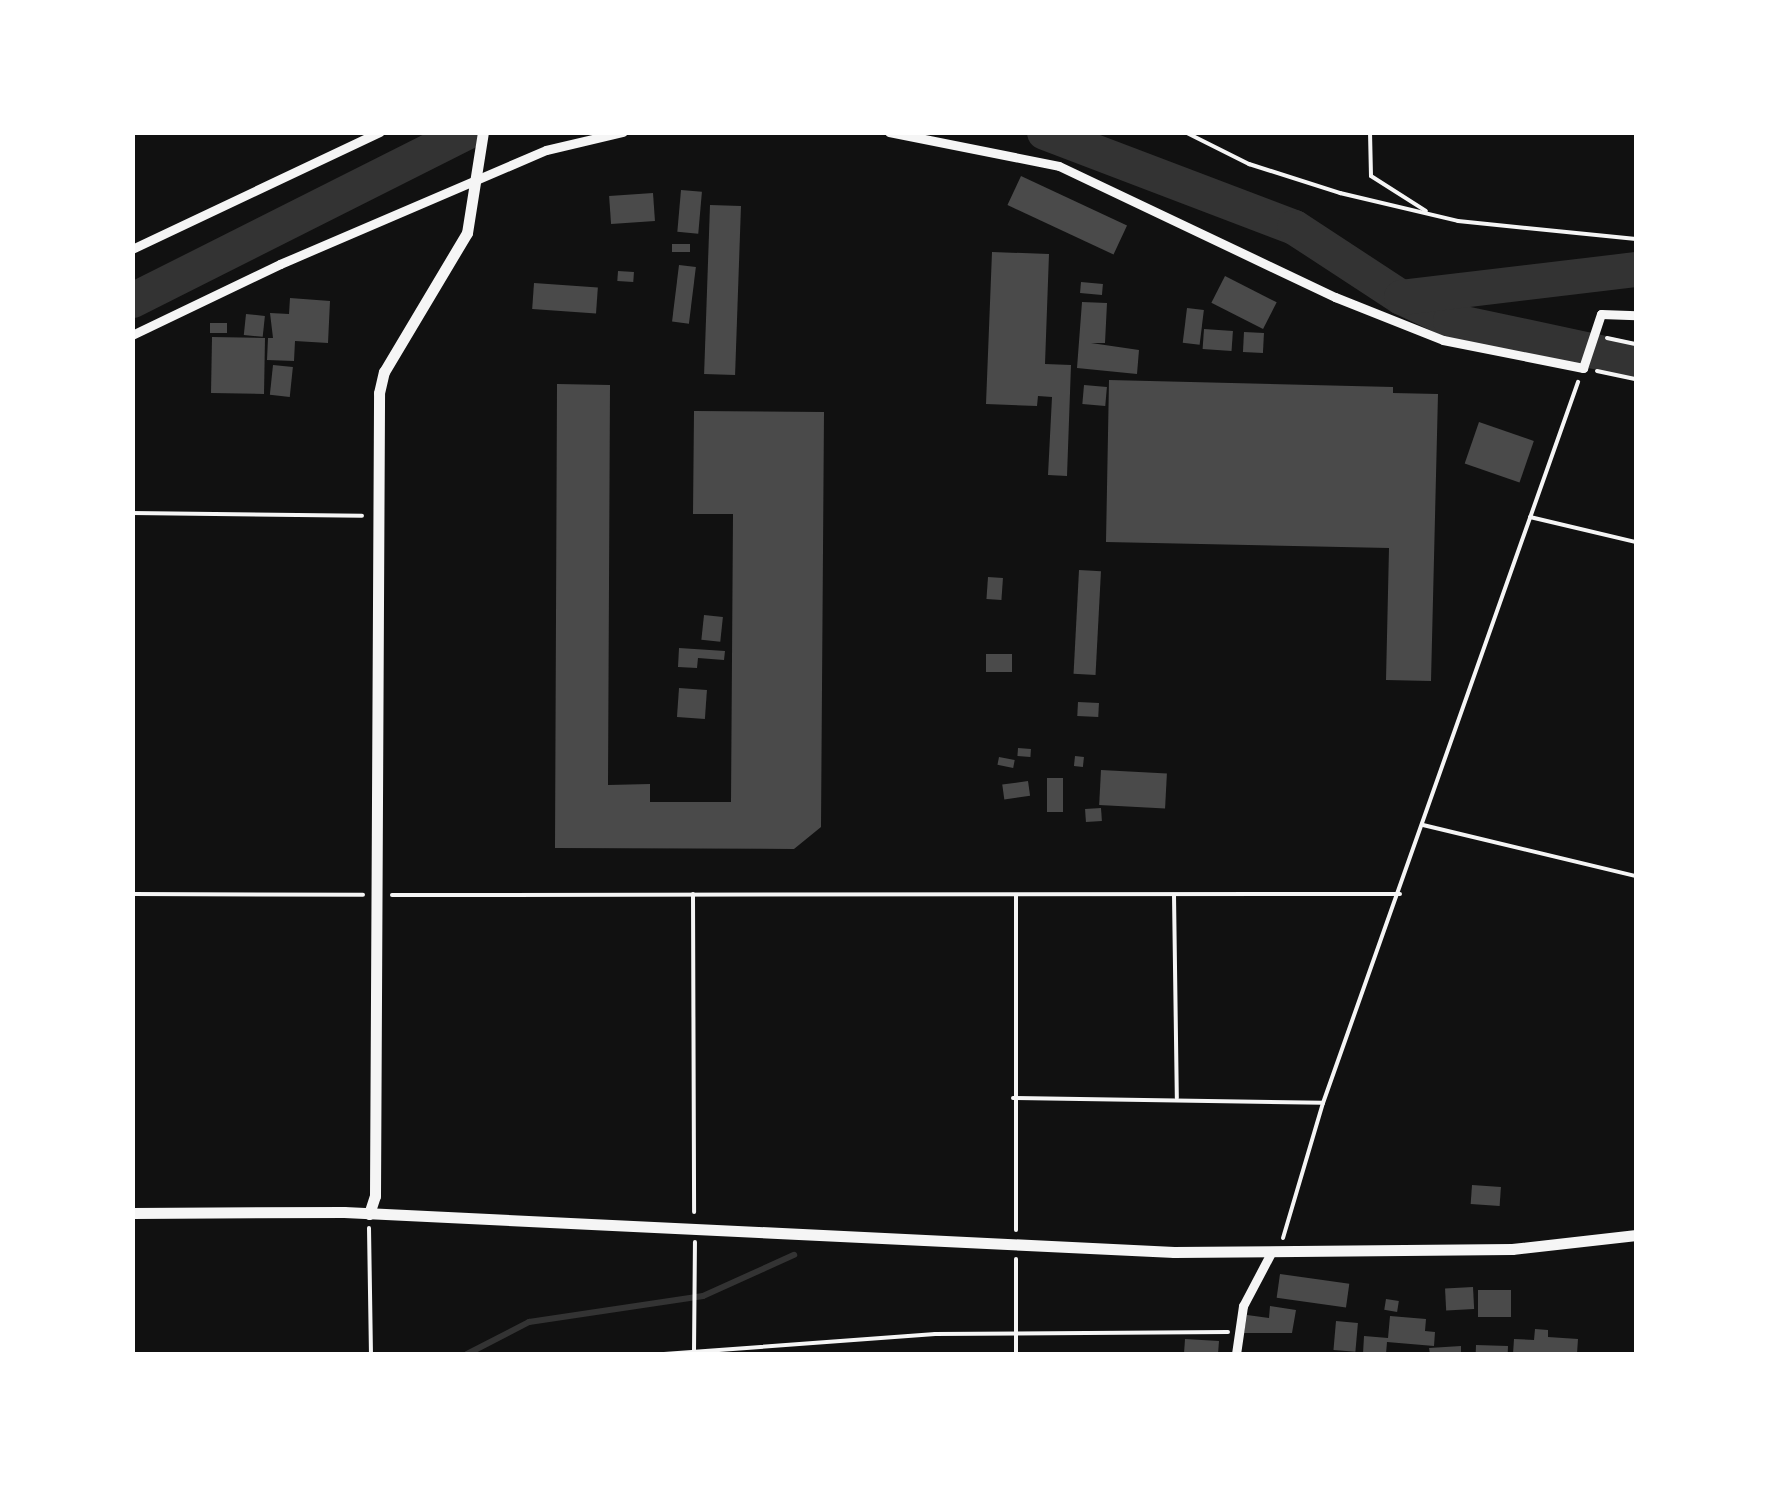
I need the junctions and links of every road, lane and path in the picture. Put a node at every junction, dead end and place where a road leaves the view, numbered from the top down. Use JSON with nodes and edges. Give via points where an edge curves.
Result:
{"nodes":[{"id":1,"x":380,"y":132,"type":"edge"},
{"id":2,"x":483,"y":132,"type":"edge"},
{"id":3,"x":623,"y":132,"type":"edge"},
{"id":4,"x":889,"y":132,"type":"edge"},
{"id":5,"x":1185,"y":132,"type":"edge"},
{"id":6,"x":1370,"y":132,"type":"edge"},
{"id":7,"x":477,"y":179,"type":"junction"},
{"id":8,"x":1430,"y":214,"type":"junction"},
{"id":9,"x":1636,"y":240,"type":"edge"},
{"id":10,"x":132,"y":250,"type":"edge"},
{"id":11,"x":1636,"y":315,"type":"edge"},
{"id":12,"x":132,"y":335,"type":"edge"},
{"id":13,"x":1594,"y":335,"type":"junction"},
{"id":14,"x":1636,"y":344,"type":"edge"},
{"id":15,"x":1584,"y":368,"type":"junction"},
{"id":16,"x":1636,"y":379,"type":"edge"},
{"id":17,"x":132,"y":513,"type":"edge"},
{"id":18,"x":377,"y":516,"type":"junction"},
{"id":19,"x":1530,"y":517,"type":"junction"},
{"id":20,"x":1636,"y":542,"type":"edge"},
{"id":21,"x":1423,"y":825,"type":"junction"},
{"id":22,"x":1636,"y":876,"type":"edge"},
{"id":23,"x":132,"y":894,"type":"edge"},
{"id":24,"x":693,"y":894,"type":"junction"},
{"id":25,"x":1174,"y":894,"type":"junction"},
{"id":26,"x":1400,"y":894,"type":"junction"},
{"id":27,"x":374,"y":895,"type":"junction"},
{"id":28,"x":1016,"y":895,"type":"junction"},
{"id":29,"x":1013,"y":1098,"type":"junction"},
{"id":30,"x":1176,"y":1098,"type":"junction"},
{"id":31,"x":1323,"y":1103,"type":"junction"},
{"id":32,"x":132,"y":1213,"type":"edge"},
{"id":33,"x":369,"y":1214,"type":"junction"},
{"id":34,"x":694,"y":1228,"type":"junction"},
{"id":35,"x":1636,"y":1236,"type":"edge"},
{"id":36,"x":1016,"y":1243,"type":"junction"},
{"id":37,"x":1272,"y":1251,"type":"junction"},
{"id":38,"x":1017,"y":1331,"type":"junction"},
{"id":39,"x":1236,"y":1332,"type":"junction"},
{"id":40,"x":694,"y":1352,"type":"edge"},
{"id":41,"x":371,"y":1354,"type":"edge"},
{"id":42,"x":664,"y":1354,"type":"edge"},
{"id":43,"x":1016,"y":1354,"type":"edge"},
{"id":44,"x":1236,"y":1354,"type":"edge"}],
"edges":[{"from":1,"to":10,"type":"street"},
{"from":2,"to":7,"type":"street"},
{"from":3,"to":7,"type":"street","via":[[581,138]]},
{"from":4,"to":15,"type":"street","via":[[1059,166],[1335,297],[1443,340]]},
{"from":5,"to":8,"type":"path","via":[[1249,164]]},
{"from":6,"to":8,"type":"path","via":[[1370,176]]},
{"from":7,"to":12,"type":"street"},
{"from":7,"to":18,"type":"street","via":[[467,233],[384,372]]},
{"from":8,"to":9,"type":"path"},
{"from":11,"to":13,"type":"street","via":[[1601,314]]},
{"from":13,"to":14,"type":"path"},
{"from":13,"to":15,"type":"street"},
{"from":15,"to":16,"type":"path"},
{"from":15,"to":19,"type":"path"},
{"from":17,"to":18,"type":"path"},
{"from":18,"to":27,"type":"street"},
{"from":19,"to":20,"type":"path"},
{"from":19,"to":21,"type":"path"},
{"from":21,"to":22,"type":"path"},
{"from":21,"to":26,"type":"path"},
{"from":23,"to":27,"type":"path"},
{"from":24,"to":27,"type":"path"},
{"from":24,"to":28,"type":"path"},
{"from":24,"to":34,"type":"path"},
{"from":25,"to":26,"type":"path"},
{"from":25,"to":28,"type":"path"},
{"from":25,"to":30,"type":"path"},
{"from":26,"to":31,"type":"path"},
{"from":27,"to":33,"type":"street","via":[[375,1196]]},
{"from":28,"to":29,"type":"path"},
{"from":29,"to":30,"type":"path"},
{"from":29,"to":36,"type":"path"},
{"from":30,"to":31,"type":"path"},
{"from":31,"to":37,"type":"path","via":[[1284,1236]]},
{"from":32,"to":33,"type":"street"},
{"from":33,"to":34,"type":"street"},
{"from":33,"to":41,"type":"path"},
{"from":34,"to":36,"type":"street"},
{"from":34,"to":40,"type":"path"},
{"from":35,"to":37,"type":"street","via":[[1512,1249]]},
{"from":36,"to":37,"type":"street"},
{"from":36,"to":38,"type":"path"},
{"from":37,"to":39,"type":"street"},
{"from":38,"to":39,"type":"path"},
{"from":38,"to":40,"type":"path"},
{"from":38,"to":43,"type":"path"},
{"from":39,"to":44,"type":"street"},
{"from":40,"to":42,"type":"path"}]}
